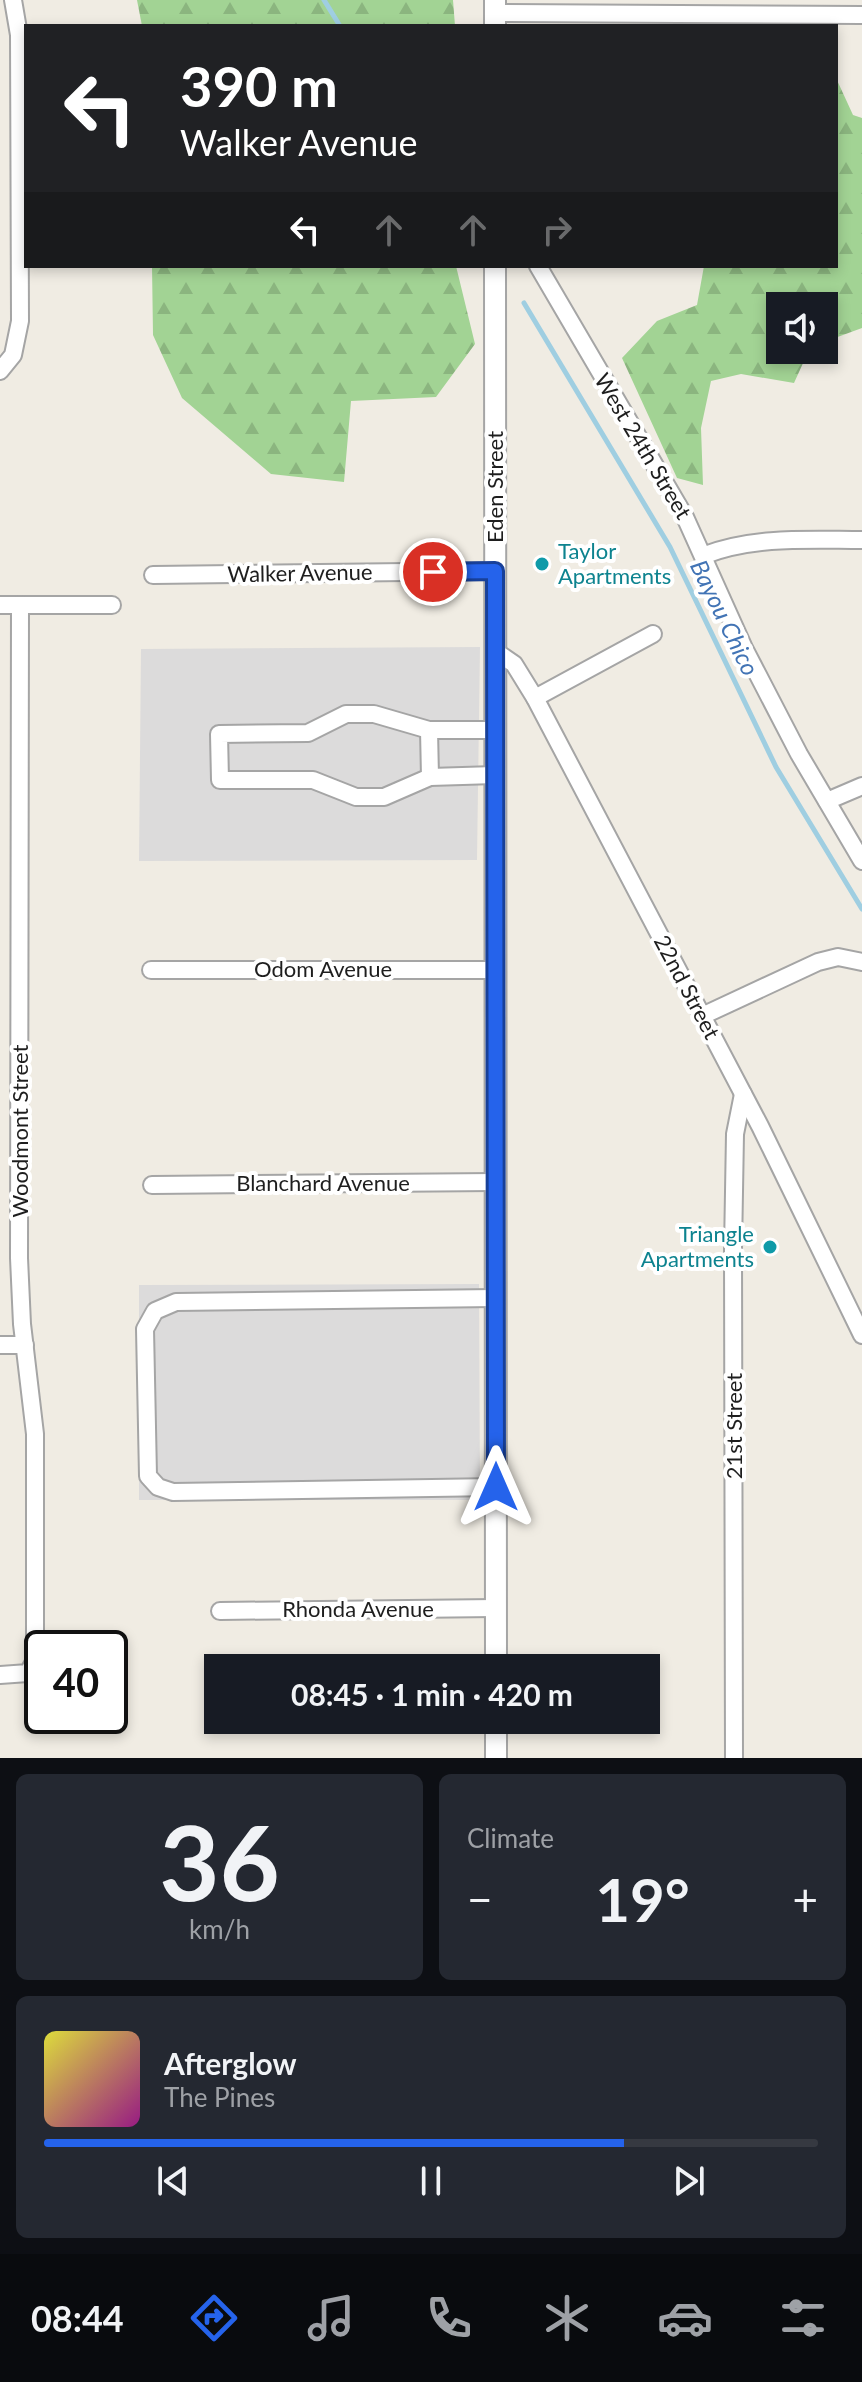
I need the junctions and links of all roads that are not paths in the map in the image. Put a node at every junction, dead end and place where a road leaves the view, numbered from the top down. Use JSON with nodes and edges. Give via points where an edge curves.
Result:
{"nodes":[{"id":1,"x":13,"y":0,"type":"edge"},
{"id":2,"x":495,"y":13,"type":"edge"},
{"id":3,"x":862,"y":15,"type":"edge"},
{"id":4,"x":0,"y":178,"type":"edge"},
{"id":5,"x":18,"y":178,"type":"junction"},
{"id":6,"x":495,"y":268,"type":"edge"},
{"id":7,"x":539,"y":268,"type":"edge"},
{"id":8,"x":0,"y":371,"type":"edge"},
{"id":9,"x":862,"y":540,"type":"edge"},
{"id":10,"x":705,"y":555,"type":"junction"},
{"id":11,"x":495,"y":571,"type":"junction"},
{"id":12,"x":153,"y":575,"type":"dead end"},
{"id":13,"x":0,"y":605,"type":"edge"},
{"id":14,"x":20,"y":605,"type":"junction"},
{"id":15,"x":112,"y":605,"type":"dead end"},
{"id":16,"x":653,"y":634,"type":"dead end"},
{"id":17,"x":495,"y":651,"type":"junction"},
{"id":18,"x":535,"y":698,"type":"junction"},
{"id":19,"x":429,"y":730,"type":"junction"},
{"id":20,"x":495,"y":730,"type":"junction"},
{"id":21,"x":495,"y":775,"type":"junction"},
{"id":22,"x":430,"y":777,"type":"junction"},
{"id":23,"x":862,"y":786,"type":"edge"},
{"id":24,"x":827,"y":801,"type":"junction"},
{"id":25,"x":862,"y":861,"type":"edge"},
{"id":26,"x":862,"y":962,"type":"edge"},
{"id":27,"x":151,"y":970,"type":"dead end"},
{"id":28,"x":495,"y":970,"type":"junction"},
{"id":29,"x":702,"y":1016,"type":"junction"},
{"id":30,"x":743,"y":1094,"type":"junction"},
{"id":31,"x":495,"y":1182,"type":"junction"},
{"id":32,"x":152,"y":1185,"type":"dead end"},
{"id":33,"x":495,"y":1298,"type":"junction"},
{"id":34,"x":861,"y":1331,"type":"edge"},
{"id":35,"x":0,"y":1345,"type":"edge"},
{"id":36,"x":25,"y":1345,"type":"junction"},
{"id":37,"x":496,"y":1487,"type":"junction"},
{"id":38,"x":496,"y":1608,"type":"junction"},
{"id":39,"x":220,"y":1611,"type":"dead end"},
{"id":40,"x":496,"y":1654,"type":"edge"},
{"id":41,"x":0,"y":1675,"type":"edge"},
{"id":42,"x":496,"y":1734,"type":"edge"},
{"id":43,"x":496,"y":1758,"type":"edge"},
{"id":44,"x":734,"y":1758,"type":"edge"}],
"edges":[{"from":1,"to":5,"type":"street","via":[[19,35]]},
{"from":2,"to":3,"type":"street"},
{"from":4,"to":5,"type":"street"},
{"from":5,"to":8,"type":"street","via":[[20,321],[13,355]]},
{"from":6,"to":11,"type":"street","name":"Eden Street"},
{"from":7,"to":10,"type":"street","name":"West 24th Street"},
{"from":9,"to":10,"type":"street","via":[[760,542]]},
{"from":10,"to":24,"type":"street","name":"West 24th Street","via":[[744,648]]},
{"from":11,"to":12,"type":"street","name":"Walker Avenue"},
{"from":11,"to":17,"type":"street","name":"Eden Street"},
{"from":13,"to":14,"type":"street"},
{"from":14,"to":15,"type":"street"},
{"from":14,"to":36,"type":"street","name":"Woodmont Street","via":[[19,1258]]},
{"from":16,"to":18,"type":"street"},
{"from":17,"to":18,"type":"street","name":"22nd Street","via":[[514,664]]},
{"from":17,"to":20,"type":"street","name":"Eden Street"},
{"from":18,"to":29,"type":"street","name":"22nd Street"},
{"from":19,"to":20,"type":"street"},
{"from":19,"to":22,"type":"street"},
{"from":19,"to":22,"type":"street","via":[[374,714],[346,714],[308,733],[219,734],[220,780],[313,780],[356,797],[384,797]]},
{"from":20,"to":21,"type":"street","name":"Eden Street"},
{"from":21,"to":22,"type":"street"},
{"from":21,"to":28,"type":"street","name":"Eden Street"},
{"from":23,"to":24,"type":"street"},
{"from":24,"to":25,"type":"street","name":"West 24th Street"},
{"from":26,"to":29,"type":"street","via":[[838,957],[818,962]]},
{"from":27,"to":28,"type":"street","name":"Odom Avenue"},
{"from":28,"to":31,"type":"street","name":"Eden Street"},
{"from":29,"to":30,"type":"street","name":"22nd Street"},
{"from":30,"to":34,"type":"street","name":"22nd Street"},
{"from":30,"to":44,"type":"street","name":"21st Street","via":[[735,1134],[733,1249]]},
{"from":31,"to":32,"type":"street","name":"Blanchard Avenue"},
{"from":31,"to":33,"type":"street","name":"Eden Street"},
{"from":33,"to":37,"type":"street","name":"Eden Street"},
{"from":33,"to":37,"type":"street","via":[[176,1302],[155,1311],[145,1329],[148,1476],[158,1487],[173,1492]]},
{"from":35,"to":36,"type":"street"},
{"from":36,"to":41,"type":"street","name":"Woodmont Street","via":[[35,1434],[35,1660],[28,1673]]},
{"from":37,"to":38,"type":"street","name":"Eden Street"},
{"from":38,"to":39,"type":"street","name":"Rhonda Avenue"},
{"from":38,"to":40,"type":"street","name":"Eden Street"},
{"from":42,"to":43,"type":"street"}]}
